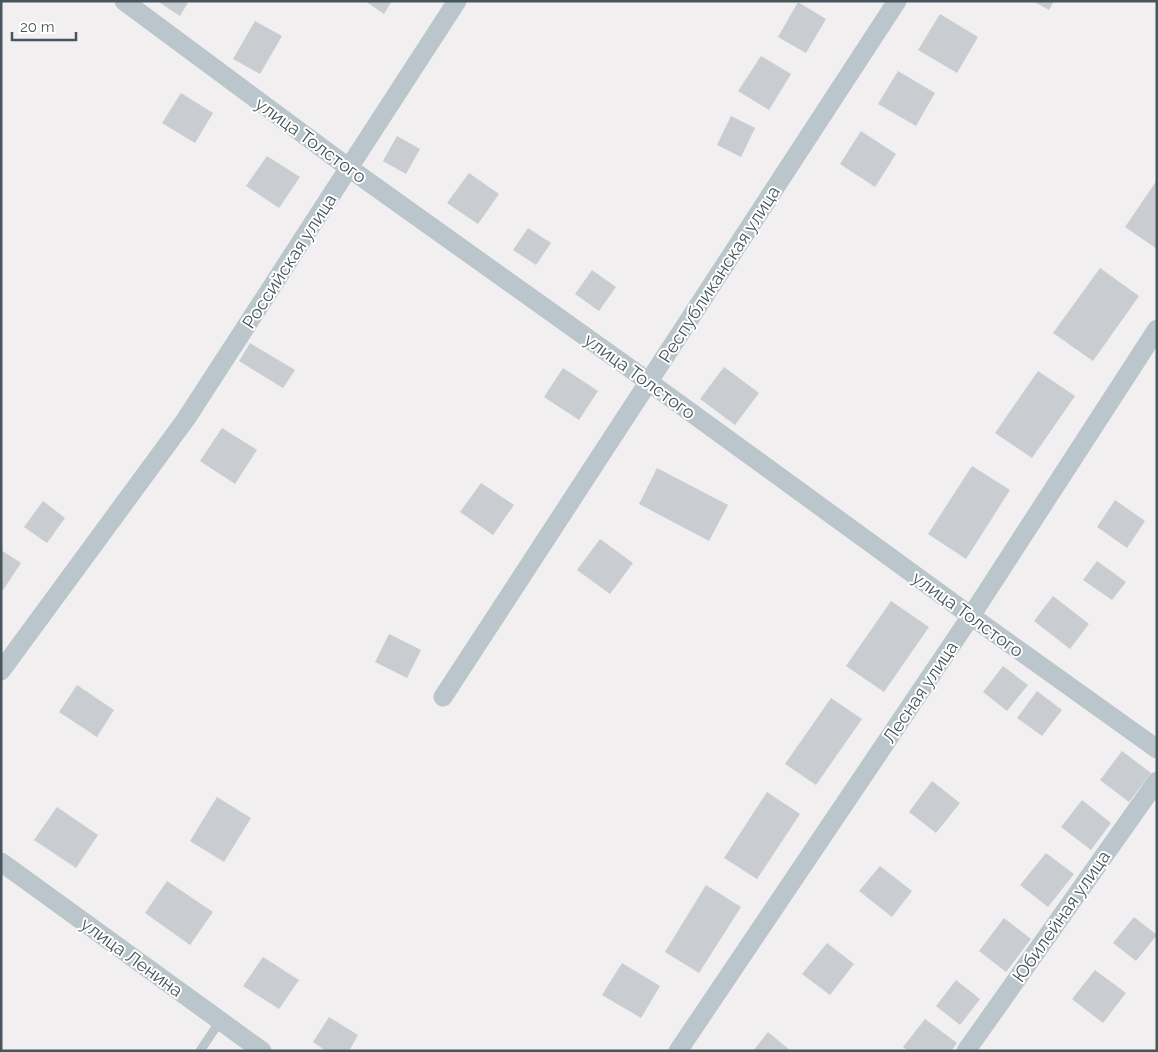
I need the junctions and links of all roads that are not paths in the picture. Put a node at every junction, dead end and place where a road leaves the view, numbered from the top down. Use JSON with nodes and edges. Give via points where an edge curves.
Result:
{"nodes":[{"id":1,"x":124,"y":1,"type":"edge"},
{"id":2,"x":457,"y":1,"type":"edge"},
{"id":3,"x":897,"y":1,"type":"edge"},
{"id":4,"x":349,"y":168,"type":"junction"},
{"id":5,"x":1157,"y":329,"type":"edge"},
{"id":6,"x":649,"y":382,"type":"junction"},
{"id":7,"x":971,"y":616,"type":"junction"},
{"id":8,"x":1,"y":671,"type":"edge"},
{"id":9,"x":444,"y":697,"type":"dead end"},
{"id":10,"x":1157,"y":749,"type":"edge"},
{"id":11,"x":1157,"y":781,"type":"edge"},
{"id":12,"x":1,"y":862,"type":"edge"},
{"id":13,"x":220,"y":1021,"type":"junction"},
{"id":14,"x":200,"y":1051,"type":"edge"},
{"id":15,"x":262,"y":1051,"type":"edge"},
{"id":16,"x":678,"y":1051,"type":"edge"},
{"id":17,"x":966,"y":1051,"type":"edge"}],
"edges":[{"from":1,"to":4,"type":"street","name":"улица Толстого"},
{"from":2,"to":4,"type":"street","name":"Российская улица"},
{"from":3,"to":6,"type":"street","name":"Республиканская улица"},
{"from":4,"to":6,"type":"street","name":"улица Толстого"},
{"from":4,"to":8,"type":"street","name":"Российская улица","via":[[186,419]]},
{"from":5,"to":7,"type":"street","name":"Лесная улица"},
{"from":6,"to":7,"type":"street","name":"улица Толстого"},
{"from":6,"to":9,"type":"street","name":"Республиканская улица"},
{"from":7,"to":10,"type":"street","name":"улица Толстого"},
{"from":7,"to":16,"type":"street","name":"Лесная улица"},
{"from":11,"to":17,"type":"street","name":"Юбилейная улица"},
{"from":12,"to":13,"type":"street","name":"улица Ленина"},
{"from":13,"to":14,"type":"lane"},
{"from":13,"to":15,"type":"street","name":"улица Ленина"}]}
